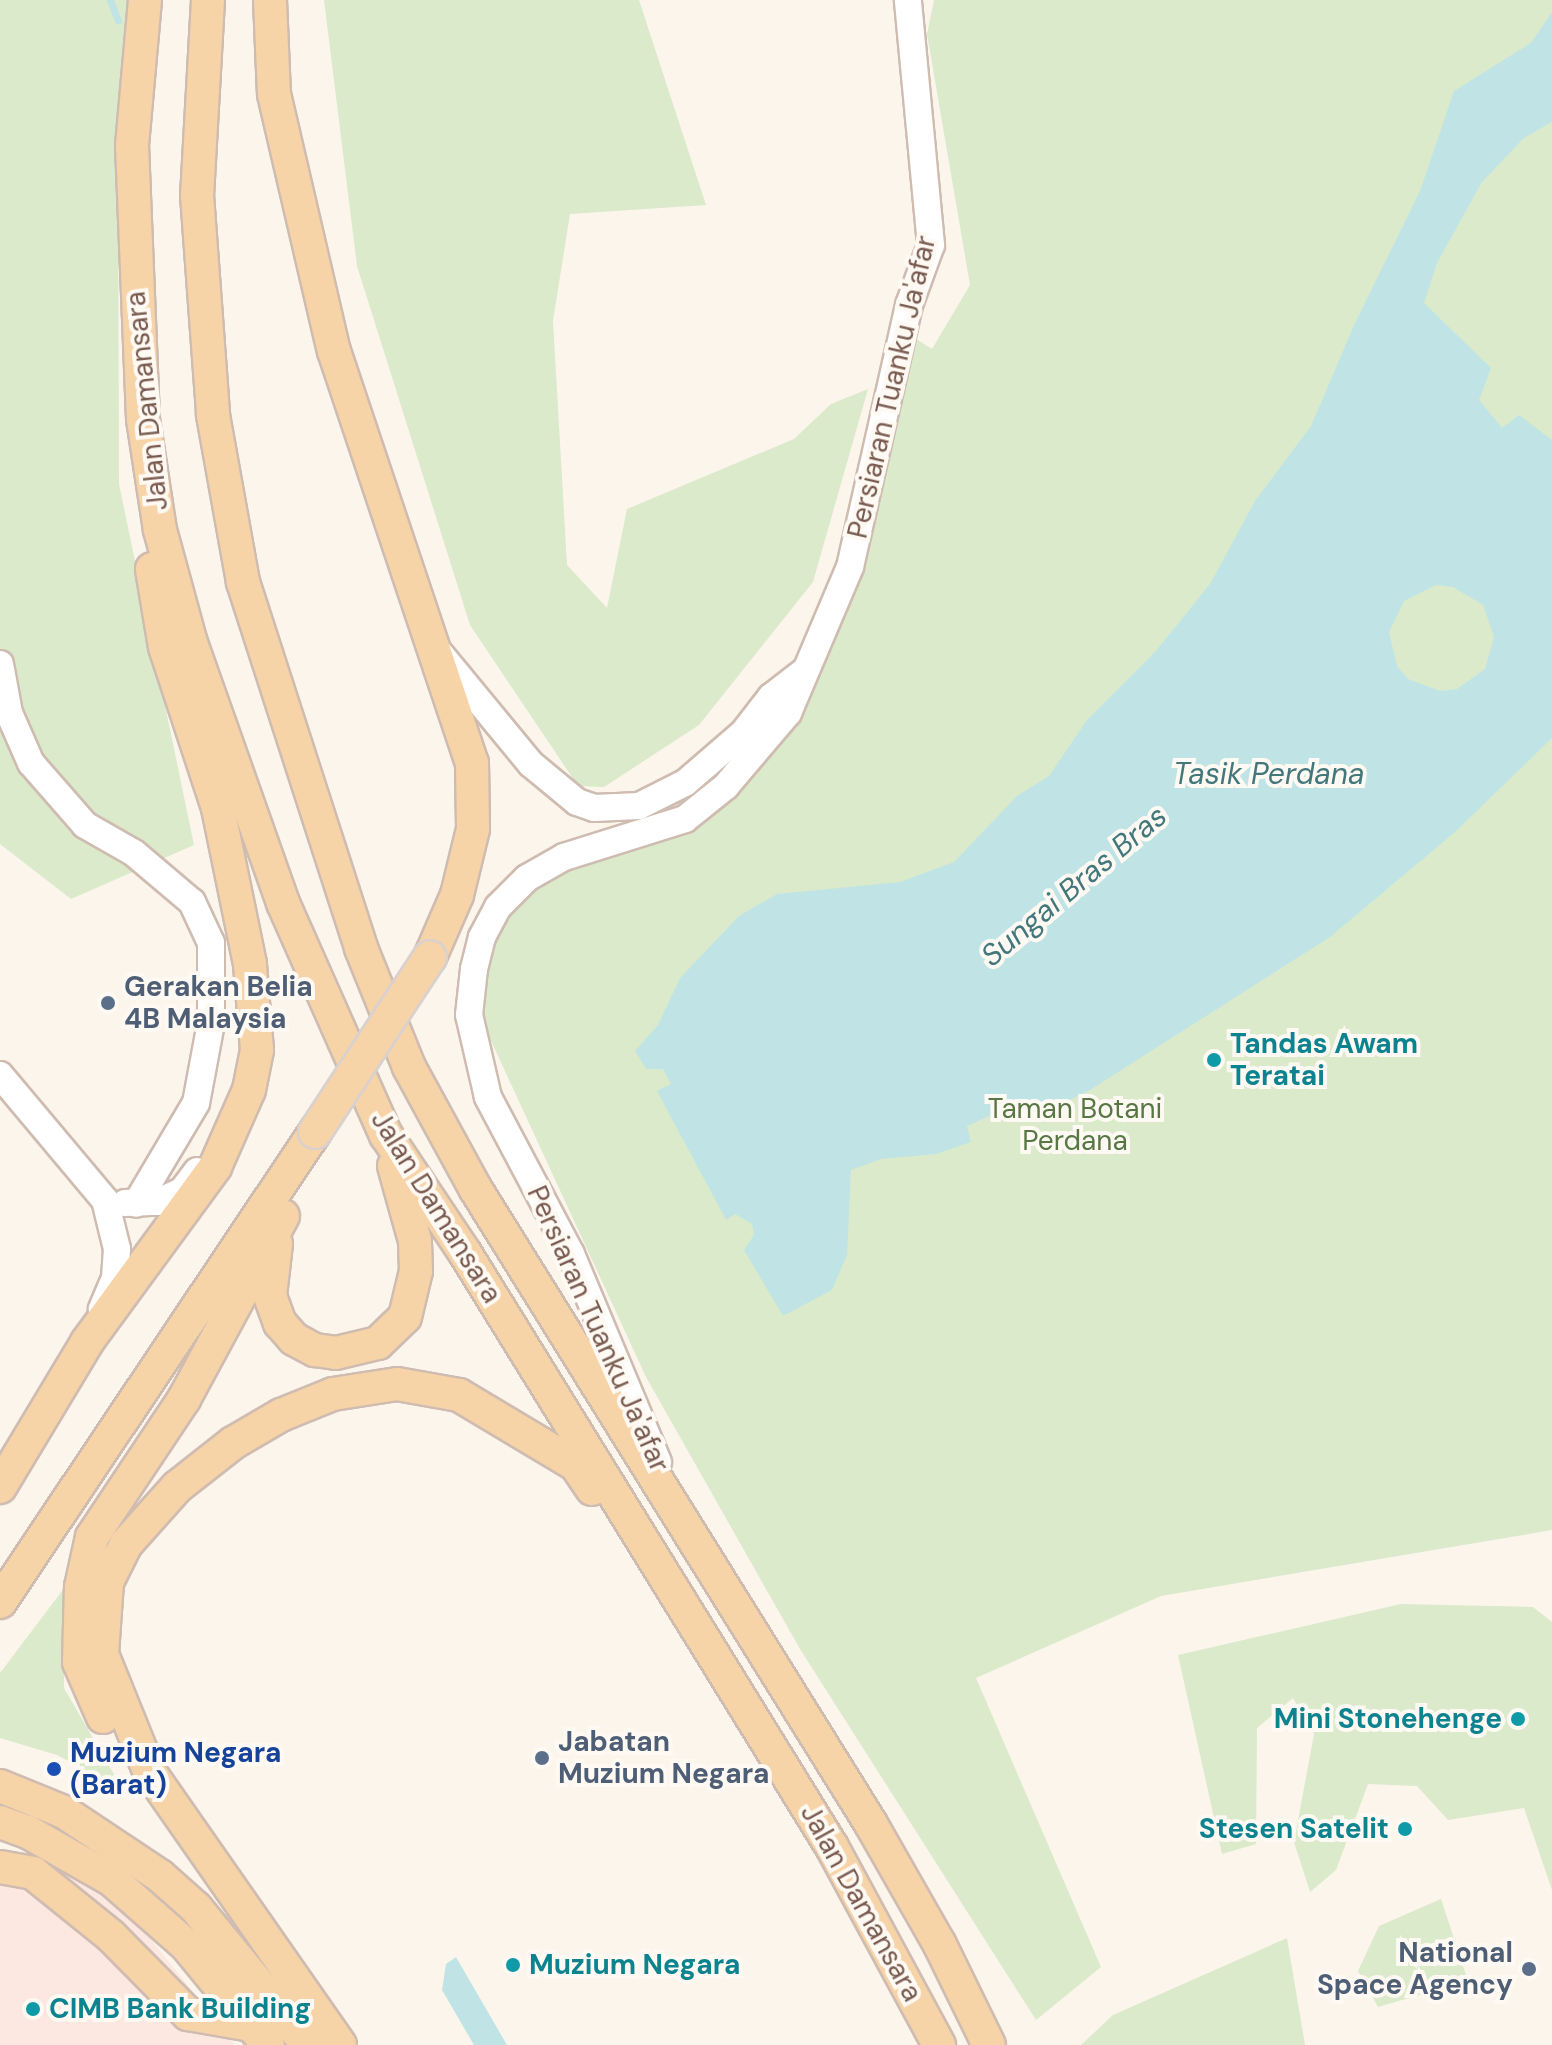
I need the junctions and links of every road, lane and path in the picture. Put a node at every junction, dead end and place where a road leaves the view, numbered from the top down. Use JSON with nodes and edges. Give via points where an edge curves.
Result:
{"nodes":[{"id":1,"x":208,"y":0,"type":"edge"},
{"id":2,"x":270,"y":0,"type":"edge"},
{"id":3,"x":908,"y":0,"type":"edge"},
{"id":4,"x":144,"y":4,"type":"edge"},
{"id":5,"x":143,"y":419,"type":"junction"},
{"id":6,"x":437,"y":650,"type":"junction"},
{"id":7,"x":0,"y":664,"type":"edge"},
{"id":8,"x":807,"y":669,"type":"junction"},
{"id":9,"x":0,"y":1075,"type":"edge"},
{"id":10,"x":236,"y":1123,"type":"junction"},
{"id":11,"x":315,"y":1132,"type":"junction"},
{"id":12,"x":386,"y":1135,"type":"junction"},
{"id":13,"x":105,"y":1200,"type":"junction"},
{"id":14,"x":136,"y":1204,"type":"junction"},
{"id":15,"x":283,"y":1216,"type":"junction"},
{"id":16,"x":87,"y":1342,"type":"junction"},
{"id":17,"x":0,"y":1487,"type":"edge"},
{"id":18,"x":675,"y":1502,"type":"junction"},
{"id":19,"x":0,"y":1602,"type":"edge"},
{"id":20,"x":742,"y":1700,"type":"junction"},
{"id":21,"x":150,"y":1773,"type":"junction"},
{"id":22,"x":0,"y":1786,"type":"edge"},
{"id":23,"x":0,"y":1822,"type":"edge"},
{"id":24,"x":0,"y":1867,"type":"edge"},
{"id":25,"x":259,"y":2035,"type":"edge"},
{"id":26,"x":308,"y":2045,"type":"edge"},
{"id":27,"x":340,"y":2045,"type":"edge"},
{"id":28,"x":939,"y":2045,"type":"edge"},
{"id":29,"x":989,"y":2045,"type":"edge"}],
"edges":[{"from":1,"to":18,"type":"main road","name":"Jalan Damansara","via":[[197,195],[204,330],[213,415],[243,582],[361,948],[409,1067],[557,1321]]},
{"from":2,"to":6,"type":"main road","via":[[274,94],[334,351]]},
{"from":3,"to":8,"type":"street","name":"Persiaran Tuanku Ja'afar","via":[[931,245],[909,305],[850,567]]},
{"from":4,"to":5,"type":"main road","name":"Jalan Damansara","via":[[132,145]]},
{"from":5,"to":10,"type":"main road","via":[[140,499],[165,647],[218,808],[250,964],[257,1050]]},
{"from":5,"to":12,"type":"main road","name":"Jalan Damansara","via":[[160,530],[191,643],[283,903]]},
{"from":6,"to":8,"type":"street","name":"Persiaran Tuanku Ja'afar","via":[[531,764],[577,802],[594,808],[639,806],[685,783],[744,732],[771,697]]},
{"from":6,"to":11,"type":"main road","bridge":true,"via":[[472,763],[473,829],[457,895],[430,957]]},
{"from":7,"to":14,"type":"street","via":[[9,713],[31,763],[85,825],[134,853],[192,902],[211,943],[211,1023],[196,1103]]},
{"from":8,"to":18,"type":"street","name":"Persiaran Tuanku Ja'afar","via":[[788,713],[726,786],[685,819],[564,857],[527,878],[498,907],[474,969],[469,1015],[488,1097],[571,1254]]},
{"from":9,"to":13,"type":"street"},
{"from":10,"to":14,"type":"street","via":[[182,1191],[158,1202]]},
{"from":10,"to":16,"type":"main road","via":[[215,1167]]},
{"from":11,"to":15,"type":"main road"},
{"from":11,"to":19,"type":"main road"},
{"from":12,"to":15,"type":"main road","via":[[407,1208],[416,1271],[414,1294],[393,1333],[356,1352],[336,1353],[294,1339],[280,1323],[270,1296]]},
{"from":12,"to":20,"type":"main road","name":"Jalan Damansara"},
{"from":13,"to":14,"type":"street"},
{"from":13,"to":16,"type":"street","via":[[114,1222],[115,1278]]},
{"from":15,"to":21,"type":"main road","via":[[184,1399],[92,1537],[81,1587],[79,1662],[107,1726],[134,1764]]},
{"from":16,"to":17,"type":"main road"},
{"from":18,"to":29,"type":"main road","name":"Jalan Damansara","via":[[871,1824]]},
{"from":20,"to":21,"type":"main road","via":[[667,1606],[576,1465],[459,1395],[397,1384],[333,1394],[281,1415],[233,1443],[177,1487],[126,1544],[107,1582],[102,1654]]},
{"from":20,"to":28,"type":"main road","name":"Jalan Damansara","via":[[832,1847]]},
{"from":21,"to":27,"type":"main road"},
{"from":22,"to":26,"type":"main road","via":[[64,1812],[160,1876],[196,1908]]},
{"from":23,"to":25,"type":"main road","via":[[112,1880],[187,1946]]},
{"from":24,"to":25,"type":"main road","via":[[33,1873],[111,1936],[188,2014]]}]}
